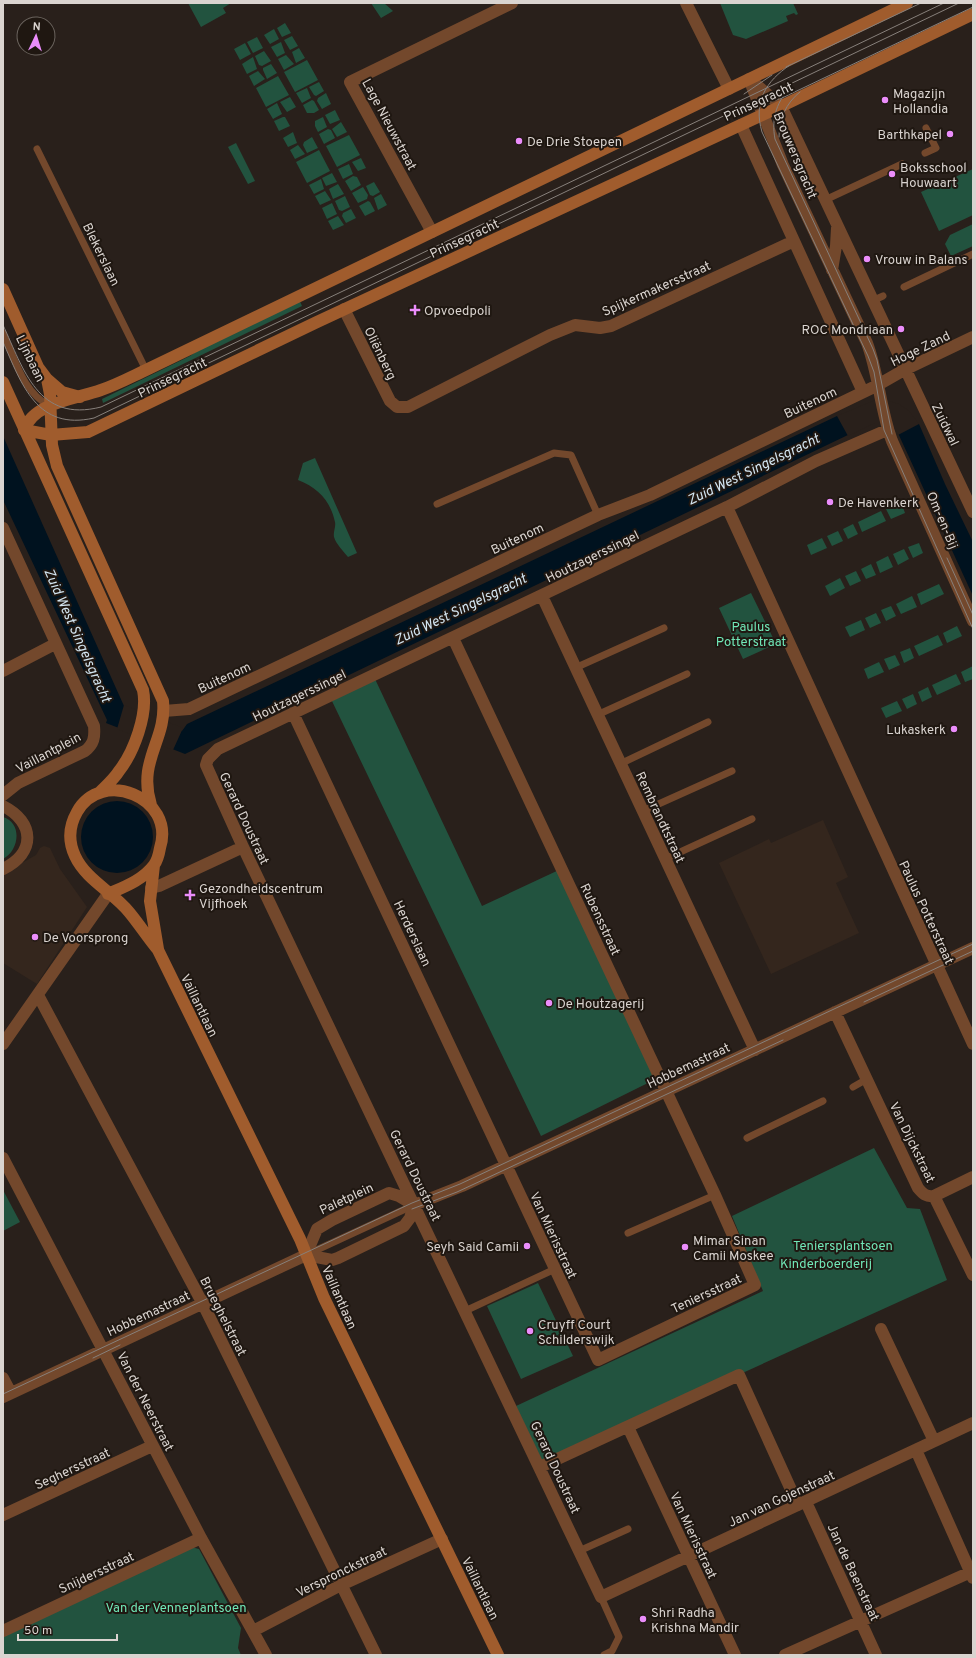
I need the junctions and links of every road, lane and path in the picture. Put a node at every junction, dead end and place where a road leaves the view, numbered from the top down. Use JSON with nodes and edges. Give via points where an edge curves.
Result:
{"nodes":[{"id":1,"x":512,"y":3,"type":"edge"},
{"id":2,"x":686,"y":3,"type":"edge"},
{"id":3,"x":905,"y":3,"type":"edge"},
{"id":4,"x":973,"y":14,"type":"edge"},
{"id":5,"x":750,"y":79,"type":"junction"},
{"id":6,"x":729,"y":89,"type":"junction"},
{"id":7,"x":781,"y":106,"type":"junction"},
{"id":8,"x":763,"y":114,"type":"junction"},
{"id":9,"x":741,"y":124,"type":"junction"},
{"id":10,"x":926,"y":128,"type":"dead end"},
{"id":11,"x":37,"y":149,"type":"dead end"},
{"id":12,"x":925,"y":153,"type":"dead end"},
{"id":13,"x":902,"y":164,"type":"dead end"},
{"id":14,"x":825,"y":200,"type":"junction"},
{"id":15,"x":837,"y":227,"type":"junction"},
{"id":16,"x":432,"y":232,"type":"junction"},
{"id":17,"x":794,"y":241,"type":"junction"},
{"id":18,"x":973,"y":254,"type":"edge"},
{"id":19,"x":832,"y":270,"type":"junction"},
{"id":20,"x":904,"y":287,"type":"dead end"},
{"id":21,"x":3,"y":288,"type":"edge"},
{"id":22,"x":344,"y":309,"type":"junction"},
{"id":23,"x":3,"y":333,"type":"edge"},
{"id":24,"x":973,"y":337,"type":"edge"},
{"id":25,"x":146,"y":370,"type":"junction"},
{"id":26,"x":904,"y":370,"type":"junction"},
{"id":27,"x":47,"y":379,"type":"junction"},
{"id":28,"x":3,"y":382,"type":"edge"},
{"id":29,"x":879,"y":384,"type":"junction"},
{"id":30,"x":864,"y":392,"type":"junction"},
{"id":31,"x":80,"y":397,"type":"junction"},
{"id":32,"x":50,"y":406,"type":"junction"},
{"id":33,"x":397,"y":406,"type":"joint"},
{"id":34,"x":886,"y":427,"type":"junction"},
{"id":35,"x":24,"y":430,"type":"junction"},
{"id":36,"x":51,"y":435,"type":"junction"},
{"id":37,"x":437,"y":504,"type":"dead end"},
{"id":38,"x":727,"y":507,"type":"junction"},
{"id":39,"x":973,"y":512,"type":"edge"},
{"id":40,"x":598,"y":515,"type":"junction"},
{"id":41,"x":3,"y":528,"type":"edge"},
{"id":42,"x":14,"y":551,"type":"junction"},
{"id":43,"x":3,"y":557,"type":"edge"},
{"id":44,"x":542,"y":596,"type":"junction"},
{"id":45,"x":973,"y":621,"type":"edge"},
{"id":46,"x":664,"y":628,"type":"dead end"},
{"id":47,"x":453,"y":638,"type":"junction"},
{"id":48,"x":55,"y":644,"type":"junction"},
{"id":49,"x":575,"y":668,"type":"junction"},
{"id":50,"x":3,"y":671,"type":"edge"},
{"id":51,"x":687,"y":674,"type":"dead end"},
{"id":52,"x":293,"y":713,"type":"junction"},
{"id":53,"x":598,"y":715,"type":"junction"},
{"id":54,"x":164,"y":716,"type":"junction"},
{"id":55,"x":708,"y":722,"type":"dead end"},
{"id":56,"x":620,"y":764,"type":"junction"},
{"id":57,"x":206,"y":765,"type":"joint"},
{"id":58,"x":732,"y":771,"type":"dead end"},
{"id":59,"x":100,"y":792,"type":"junction"},
{"id":60,"x":3,"y":795,"type":"edge"},
{"id":61,"x":151,"y":805,"type":"junction"},
{"id":62,"x":3,"y":806,"type":"edge"},
{"id":63,"x":643,"y":811,"type":"junction"},
{"id":64,"x":752,"y":820,"type":"dead end"},
{"id":65,"x":243,"y":847,"type":"junction"},
{"id":66,"x":665,"y":859,"type":"junction"},
{"id":67,"x":154,"y":865,"type":"junction"},
{"id":68,"x":3,"y":868,"type":"edge"},
{"id":69,"x":151,"y":888,"type":"junction"},
{"id":70,"x":108,"y":894,"type":"junction"},
{"id":71,"x":973,"y":948,"type":"edge"},
{"id":72,"x":158,"y":950,"type":"junction"},
{"id":73,"x":936,"y":965,"type":"junction"},
{"id":74,"x":38,"y":995,"type":"junction"},
{"id":75,"x":835,"y":1012,"type":"junction"},
{"id":76,"x":3,"y":1044,"type":"edge"},
{"id":77,"x":973,"y":1044,"type":"edge"},
{"id":78,"x":755,"y":1050,"type":"junction"},
{"id":79,"x":866,"y":1079,"type":"junction"},
{"id":80,"x":853,"y":1087,"type":"dead end"},
{"id":81,"x":666,"y":1091,"type":"junction"},
{"id":82,"x":823,"y":1101,"type":"dead end"},
{"id":83,"x":747,"y":1138,"type":"dead end"},
{"id":84,"x":3,"y":1158,"type":"edge"},
{"id":85,"x":507,"y":1165,"type":"junction"},
{"id":86,"x":973,"y":1177,"type":"edge"},
{"id":87,"x":715,"y":1195,"type":"junction"},
{"id":88,"x":934,"y":1196,"type":"junction"},
{"id":89,"x":414,"y":1205,"type":"junction"},
{"id":90,"x":724,"y":1213,"type":"joint"},
{"id":91,"x":628,"y":1234,"type":"dead end"},
{"id":92,"x":306,"y":1255,"type":"junction"},
{"id":93,"x":555,"y":1269,"type":"junction"},
{"id":94,"x":973,"y":1275,"type":"edge"},
{"id":95,"x":202,"y":1303,"type":"junction"},
{"id":96,"x":465,"y":1310,"type":"junction"},
{"id":97,"x":881,"y":1329,"type":"dead end"},
{"id":98,"x":103,"y":1350,"type":"junction"},
{"id":99,"x":598,"y":1360,"type":"joint"},
{"id":100,"x":3,"y":1378,"type":"edge"},
{"id":101,"x":7,"y":1395,"type":"edge"},
{"id":102,"x":973,"y":1423,"type":"edge"},
{"id":103,"x":628,"y":1427,"type":"junction"},
{"id":104,"x":934,"y":1442,"type":"junction"},
{"id":105,"x":152,"y":1446,"type":"junction"},
{"id":106,"x":916,"y":1450,"type":"junction"},
{"id":107,"x":540,"y":1467,"type":"junction"},
{"id":108,"x":802,"y":1503,"type":"junction"},
{"id":109,"x":3,"y":1515,"type":"edge"},
{"id":110,"x":628,"y":1529,"type":"dead end"},
{"id":111,"x":201,"y":1538,"type":"junction"},
{"id":112,"x":442,"y":1539,"type":"junction"},
{"id":113,"x":579,"y":1551,"type":"junction"},
{"id":114,"x":689,"y":1556,"type":"junction"},
{"id":115,"x":972,"y":1574,"type":"edge"},
{"id":116,"x":342,"y":1585,"type":"junction"},
{"id":117,"x":601,"y":1597,"type":"junction"},
{"id":118,"x":860,"y":1620,"type":"junction"},
{"id":119,"x":253,"y":1630,"type":"junction"},
{"id":120,"x":3,"y":1632,"type":"edge"},
{"id":121,"x":266,"y":1655,"type":"edge"},
{"id":122,"x":376,"y":1655,"type":"edge"},
{"id":123,"x":498,"y":1655,"type":"edge"},
{"id":124,"x":604,"y":1655,"type":"edge"},
{"id":125,"x":735,"y":1655,"type":"edge"},
{"id":126,"x":785,"y":1655,"type":"edge"},
{"id":127,"x":876,"y":1655,"type":"edge"}],
"edges":[{"from":1,"to":16,"type":"street","name":"Lage Nieuwstraat","via":[[350,82]]},
{"from":2,"to":6,"type":"street"},
{"from":3,"to":5,"type":"main road","name":"Prinsegracht"},
{"from":4,"to":7,"type":"main road","name":"Prinsegracht"},
{"from":5,"to":6,"type":"main road","name":"Prinsegracht"},
{"from":5,"to":7,"type":"street","name":"Brouwersgracht"},
{"from":5,"to":8,"type":"street","name":"Brouwersgracht"},
{"from":6,"to":16,"type":"main road","name":"Prinsegracht"},
{"from":7,"to":8,"type":"main road","name":"Prinsegracht"},
{"from":7,"to":14,"type":"street","name":"Brouwersgracht"},
{"from":8,"to":9,"type":"main road","name":"Prinsegracht"},
{"from":8,"to":19,"type":"street","name":"Brouwersgracht","via":[[783,166]]},
{"from":9,"to":17,"type":"street"},
{"from":9,"to":22,"type":"main road","name":"Prinsegracht"},
{"from":10,"to":12,"type":"lane","via":[[936,148]]},
{"from":11,"to":25,"type":"lane","name":"Blekerslaan"},
{"from":13,"to":14,"type":"lane"},
{"from":14,"to":15,"type":"street","name":"Brouwersgracht"},
{"from":15,"to":19,"type":"street","name":"Brouwersgracht"},
{"from":15,"to":26,"type":"street","name":"Brouwersgracht","via":[[878,299]]},
{"from":16,"to":25,"type":"main road","name":"Prinsegracht"},
{"from":17,"to":30,"type":"street"},
{"from":17,"to":33,"type":"street","name":"Spijkermakersstraat","via":[[616,324],[600,328],[575,325],[550,335],[408,407]]},
{"from":18,"to":20,"type":"lane"},
{"from":19,"to":29,"type":"street","name":"Brouwersgracht","via":[[867,343]]},
{"from":21,"to":27,"type":"main road","name":"Lijnbaan","via":[[38,367]]},
{"from":22,"to":33,"type":"street","name":"Oliënberg","via":[[390,401]]},
{"from":22,"to":36,"type":"main road","name":"Prinsegracht","via":[[88,432]]},
{"from":23,"to":32,"type":"lane","name":"Lijnbaan","via":[[28,388],[39,401]]},
{"from":24,"to":26,"type":"street","name":"Hoge Zand"},
{"from":25,"to":31,"type":"main road","name":"Prinsegracht"},
{"from":26,"to":29,"type":"street","name":"Hoge Zand"},
{"from":26,"to":39,"type":"street","name":"Zuidwal"},
{"from":27,"to":31,"type":"main road","name":"Lijnbaan","via":[[62,392]]},
{"from":27,"to":32,"type":"main road","name":"Lijnbaan"},
{"from":28,"to":35,"type":"main road"},
{"from":29,"to":30,"type":"street","name":"Buitenom"},
{"from":29,"to":34,"type":"street","name":"Brouwersgracht"},
{"from":30,"to":40,"type":"street","name":"Buitenom","via":[[650,495]]},
{"from":31,"to":32,"type":"main road","name":"Prinsegracht"},
{"from":32,"to":35,"type":"main road","name":"Prinsegracht","via":[[33,415]]},
{"from":32,"to":36,"type":"main road"},
{"from":34,"to":38,"type":"street","name":"Houtzagerssingel"},
{"from":34,"to":45,"type":"street","name":"Om-en-Bij"},
{"from":35,"to":36,"type":"main road","name":"Prinsegracht"},
{"from":35,"to":59,"type":"main road","via":[[143,690],[144,713],[137,736],[123,765]]},
{"from":36,"to":54,"type":"main road","via":[[57,466],[158,687],[163,701]]},
{"from":37,"to":40,"type":"lane","via":[[554,453],[571,455]]},
{"from":38,"to":44,"type":"street","name":"Houtzagerssingel"},
{"from":38,"to":73,"type":"street","name":"Paulus Potterstraat"},
{"from":40,"to":54,"type":"street","name":"Buitenom","via":[[189,709]]},
{"from":41,"to":42,"type":"street"},
{"from":42,"to":43,"type":"street"},
{"from":42,"to":48,"type":"street"},
{"from":44,"to":47,"type":"street","name":"Houtzagerssingel"},
{"from":44,"to":49,"type":"street","name":"Rembrandtstraat"},
{"from":46,"to":49,"type":"lane"},
{"from":47,"to":52,"type":"street","name":"Houtzagerssingel"},
{"from":47,"to":81,"type":"street","name":"Rubensstraat"},
{"from":48,"to":50,"type":"street"},
{"from":48,"to":60,"type":"street","name":"Vaillantplein","via":[[94,726],[95,736],[85,751],[18,783]]},
{"from":49,"to":53,"type":"street","name":"Rembrandtstraat"},
{"from":51,"to":53,"type":"lane"},
{"from":52,"to":57,"type":"street","name":"Houtzagerssingel","via":[[218,749]]},
{"from":52,"to":85,"type":"street","name":"Herderslaan"},
{"from":53,"to":56,"type":"street","name":"Rembrandtstraat"},
{"from":54,"to":61,"type":"main road","via":[[149,761],[147,792]]},
{"from":55,"to":56,"type":"lane"},
{"from":56,"to":63,"type":"street","name":"Rembrandtstraat"},
{"from":57,"to":65,"type":"street","name":"Gerard Doustraat"},
{"from":58,"to":63,"type":"lane"},
{"from":59,"to":61,"type":"main road","via":[[125,792],[138,796]]},
{"from":59,"to":70,"type":"main road","via":[[80,806],[71,824],[70,842],[80,865]]},
{"from":61,"to":67,"type":"main road","via":[[163,830],[162,843]]},
{"from":62,"to":68,"type":"street","via":[[24,823],[28,838],[22,855]]},
{"from":63,"to":66,"type":"street","name":"Rembrandtstraat"},
{"from":64,"to":66,"type":"lane"},
{"from":65,"to":69,"type":"street"},
{"from":65,"to":89,"type":"street","name":"Gerard Doustraat"},
{"from":66,"to":78,"type":"street","name":"Rembrandtstraat"},
{"from":67,"to":69,"type":"main road","name":"Vaillantlaan"},
{"from":67,"to":70,"type":"main road","via":[[136,881]]},
{"from":69,"to":72,"type":"main road","name":"Vaillantlaan","via":[[150,901]]},
{"from":70,"to":72,"type":"main road","name":"Vaillantlaan","via":[[129,912]]},
{"from":70,"to":74,"type":"street"},
{"from":71,"to":73,"type":"street","name":"Hobbemastraat"},
{"from":72,"to":92,"type":"main road","name":"Vaillantlaan"},
{"from":73,"to":75,"type":"street","name":"Hobbemastraat"},
{"from":73,"to":77,"type":"street","name":"Paulus Potterstraat"},
{"from":74,"to":76,"type":"street"},
{"from":74,"to":95,"type":"street","name":"Brueghelstraat"},
{"from":75,"to":78,"type":"street","name":"Hobbemastraat"},
{"from":75,"to":79,"type":"street","name":"Van Dijckstraat"},
{"from":78,"to":81,"type":"street","name":"Hobbemastraat"},
{"from":79,"to":80,"type":"lane"},
{"from":79,"to":88,"type":"street","name":"Van Dijckstraat","via":[[918,1188],[927,1196]]},
{"from":81,"to":85,"type":"street","name":"Hobbemastraat"},
{"from":81,"to":87,"type":"street","name":"Rubensstraat"},
{"from":82,"to":83,"type":"lane"},
{"from":84,"to":98,"type":"street","name":"Van der Neerstraat"},
{"from":85,"to":89,"type":"street","name":"Hobbemastraat"},
{"from":85,"to":93,"type":"street","name":"Van Mierisstraat"},
{"from":86,"to":88,"type":"street"},
{"from":87,"to":90,"type":"street","name":"Rubensstraat"},
{"from":87,"to":91,"type":"lane"},
{"from":88,"to":94,"type":"street","name":"Van Dijckstraat"},
{"from":89,"to":92,"type":"street","via":[[404,1226],[338,1258],[332,1260]]},
{"from":89,"to":92,"type":"street","name":"Paletplein","via":[[399,1196],[389,1194],[332,1220],[317,1229]]},
{"from":89,"to":96,"type":"street","name":"Gerard Doustraat"},
{"from":90,"to":99,"type":"street","name":"Teniersstraat","via":[[755,1286]]},
{"from":92,"to":95,"type":"street","name":"Hobbemastraat"},
{"from":92,"to":112,"type":"main road","name":"Vaillantlaan","via":[[324,1298]]},
{"from":93,"to":96,"type":"lane"},
{"from":93,"to":99,"type":"street","name":"Van Mierisstraat"},
{"from":95,"to":98,"type":"street","name":"Hobbemastraat"},
{"from":95,"to":116,"type":"street","name":"Brueghelstraat"},
{"from":96,"to":107,"type":"street","name":"Gerard Doustraat"},
{"from":97,"to":104,"type":"street"},
{"from":98,"to":101,"type":"street","name":"Hobbemastraat"},
{"from":98,"to":105,"type":"street","name":"Van der Neerstraat"},
{"from":100,"to":101,"type":"street"},
{"from":102,"to":104,"type":"street","name":"Jan van Gojenstraat"},
{"from":103,"to":107,"type":"street"},
{"from":103,"to":108,"type":"street","name":"Jan de Baenstraat","via":[[738,1375]]},
{"from":103,"to":114,"type":"street","name":"Van Mierisstraat"},
{"from":104,"to":106,"type":"street","name":"Jan van Gojenstraat"},
{"from":105,"to":109,"type":"street","name":"Seghersstraat"},
{"from":105,"to":111,"type":"street","name":"Van der Neerstraat"},
{"from":106,"to":108,"type":"street","name":"Jan van Gojenstraat"},
{"from":106,"to":115,"type":"street"},
{"from":107,"to":113,"type":"street","name":"Gerard Doustraat"},
{"from":108,"to":114,"type":"street","name":"Jan van Gojenstraat"},
{"from":108,"to":118,"type":"street","name":"Jan de Baenstraat"},
{"from":110,"to":113,"type":"lane"},
{"from":111,"to":119,"type":"street","name":"Van der Neerstraat"},
{"from":111,"to":120,"type":"street","name":"Snijdersstraat"},
{"from":112,"to":116,"type":"street","name":"Verspronckstraat"},
{"from":112,"to":123,"type":"main road","name":"Vaillantlaan"},
{"from":113,"to":117,"type":"street","name":"Gerard Doustraat"},
{"from":114,"to":117,"type":"street","name":"Jan van Gojenstraat"},
{"from":114,"to":125,"type":"street","name":"Van Mierisstraat"},
{"from":115,"to":118,"type":"street"},
{"from":116,"to":119,"type":"street","name":"Verspronckstraat"},
{"from":116,"to":122,"type":"street","name":"Brueghelstraat"},
{"from":117,"to":124,"type":"lane","via":[[619,1637],[612,1651]]},
{"from":118,"to":126,"type":"street"},
{"from":118,"to":127,"type":"street","name":"Jan de Baenstraat"},
{"from":119,"to":121,"type":"street","name":"Van der Neerstraat"}]}
